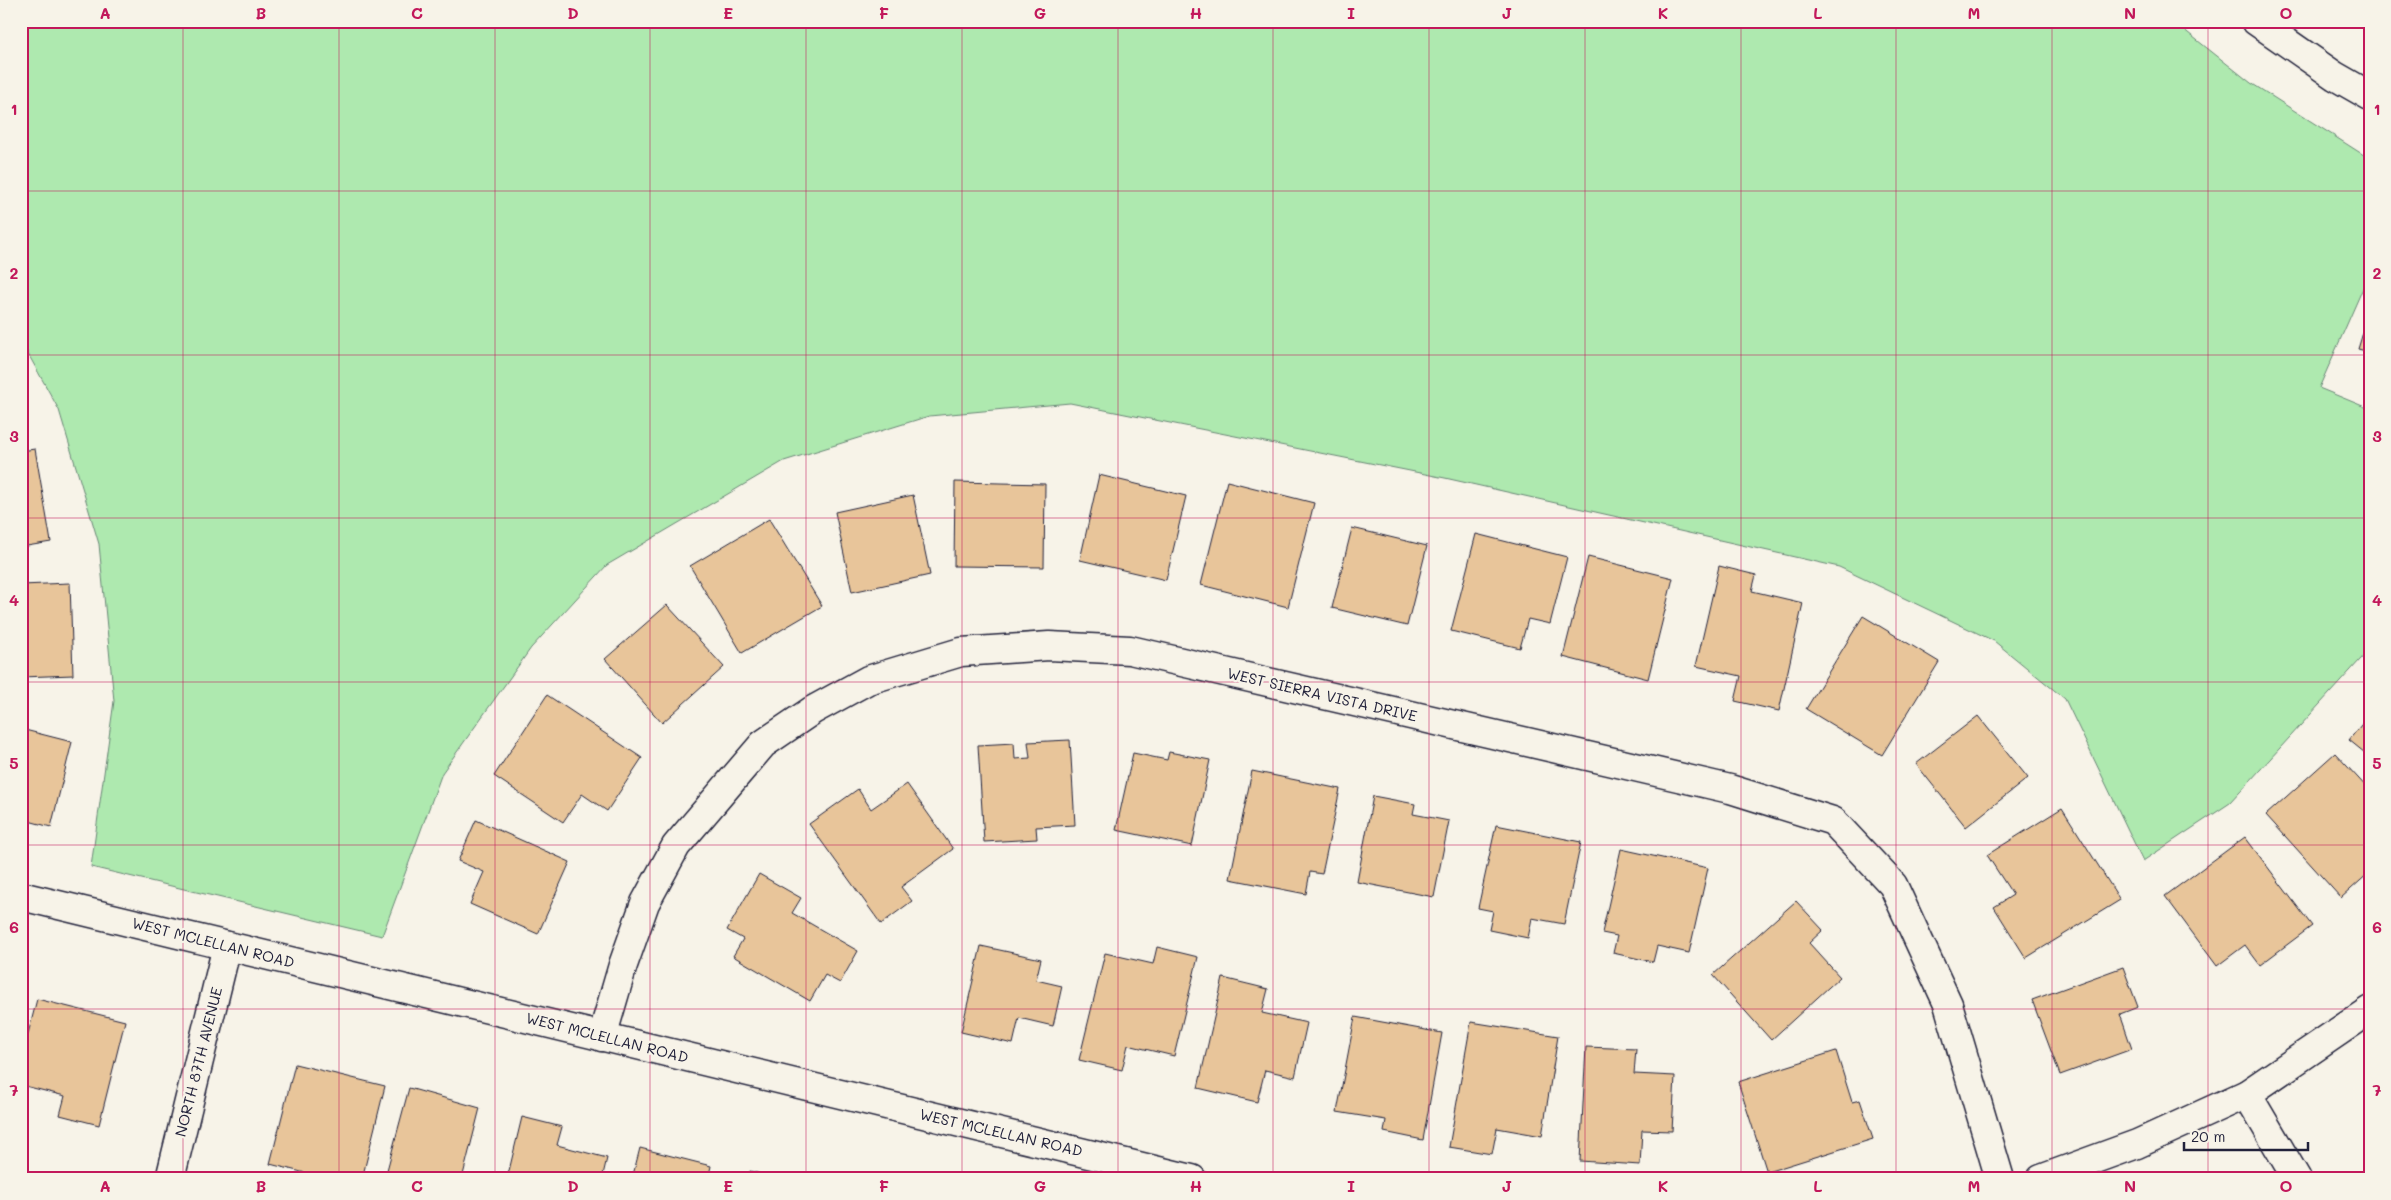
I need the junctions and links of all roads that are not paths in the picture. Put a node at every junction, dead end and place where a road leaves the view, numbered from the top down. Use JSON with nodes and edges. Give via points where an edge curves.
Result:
{"nodes":[{"id":1,"x":2256,"y":21,"type":"edge"},
{"id":2,"x":2370,"y":96,"type":"edge"},
{"id":3,"x":21,"y":896,"type":"edge"},
{"id":4,"x":227,"y":946,"type":"junction"},
{"id":5,"x":2370,"y":1010,"type":"edge"},
{"id":6,"x":602,"y":1037,"type":"junction"},
{"id":7,"x":2247,"y":1094,"type":"junction"},
{"id":8,"x":170,"y":1179,"type":"edge"},
{"id":9,"x":1192,"y":1179,"type":"edge"},
{"id":10,"x":2000,"y":1179,"type":"edge"},
{"id":11,"x":2041,"y":1179,"type":"edge"},
{"id":12,"x":2297,"y":1179,"type":"edge"}],
"edges":[{"from":1,"to":2,"type":"street","via":[[2327,71]]},
{"from":3,"to":4,"type":"street","name":"WEST MCLELLAN ROAD"},
{"from":4,"to":6,"type":"street","name":"WEST MCLELLAN ROAD"},
{"from":4,"to":8,"type":"street","name":"NORTH 87TH AVENUE"},
{"from":5,"to":7,"type":"street"},
{"from":6,"to":9,"type":"street","name":"WEST MCLELLAN ROAD"},
{"from":6,"to":10,"type":"street","name":"WEST SIERRA VISTA DRIVE","via":[[645,903],[676,846],[763,744],[813,710],[868,680],[961,652],[1049,646],[1130,650],[1730,789],[1833,821],[1893,884],[1948,1004]]},
{"from":7,"to":11,"type":"street","via":[[2137,1144]]},
{"from":7,"to":12,"type":"street"}]}
